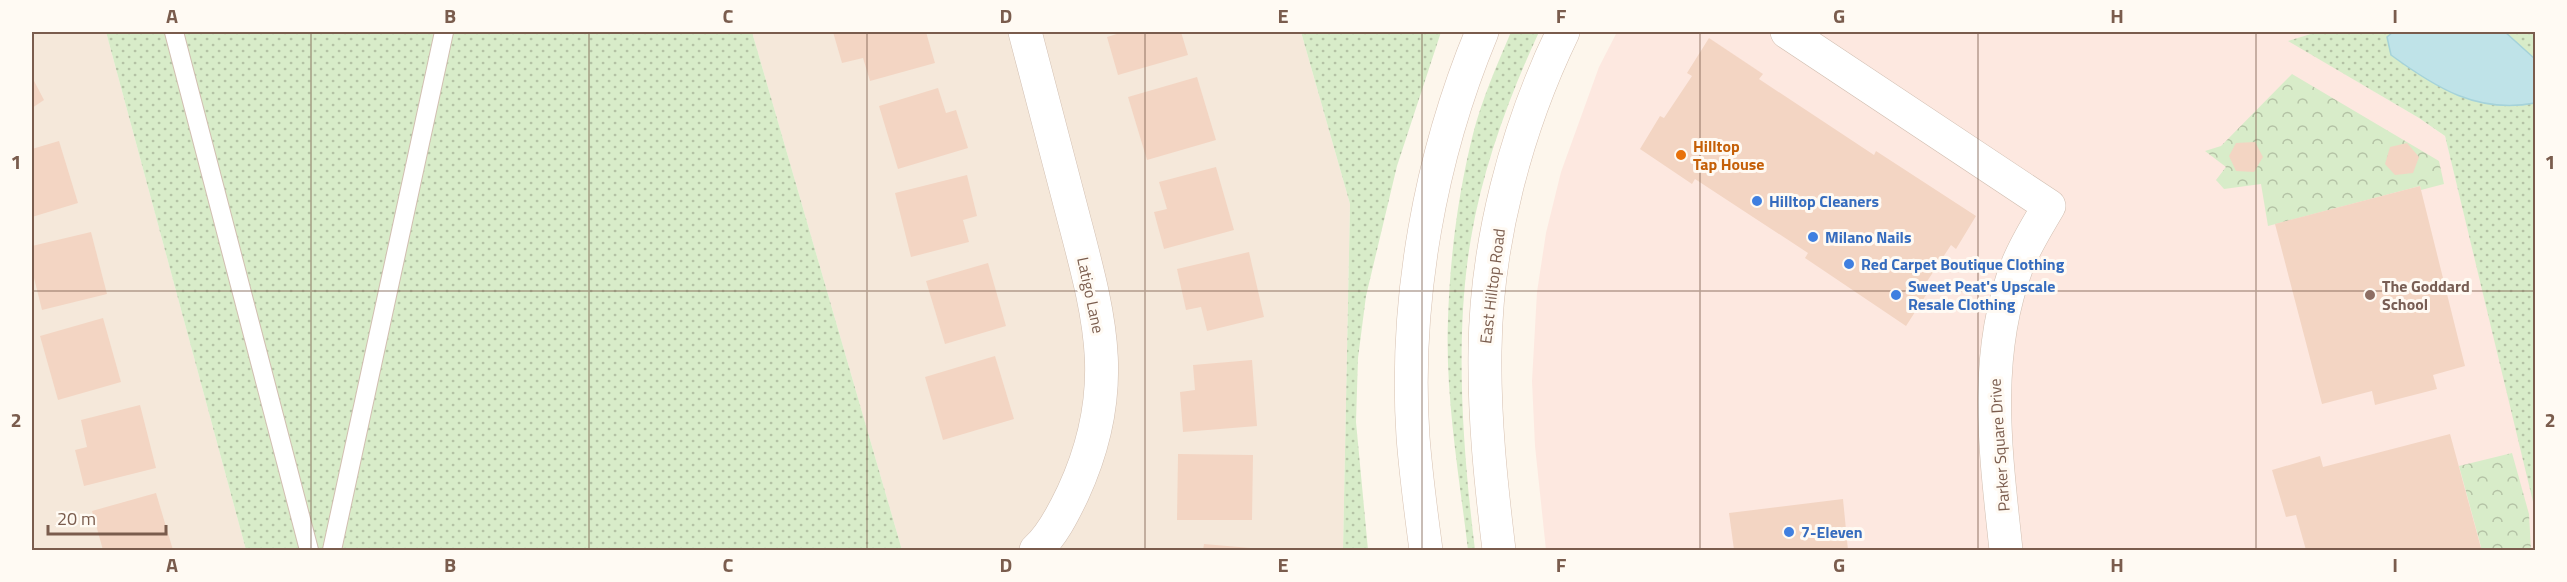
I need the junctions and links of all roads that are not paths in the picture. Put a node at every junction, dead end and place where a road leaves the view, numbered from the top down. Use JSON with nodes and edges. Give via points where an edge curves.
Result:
{"nodes":[{"id":1,"x":174,"y":32,"type":"edge"},
{"id":2,"x":444,"y":32,"type":"edge"},
{"id":3,"x":1025,"y":32,"type":"edge"},
{"id":4,"x":1482,"y":32,"type":"edge"},
{"id":5,"x":1563,"y":32,"type":"edge"},
{"id":6,"x":1787,"y":32,"type":"edge"},
{"id":7,"x":1039,"y":549,"type":"edge"},
{"id":8,"x":309,"y":550,"type":"edge"},
{"id":9,"x":332,"y":550,"type":"edge"},
{"id":10,"x":1425,"y":550,"type":"edge"},
{"id":11,"x":1499,"y":550,"type":"edge"},
{"id":12,"x":2006,"y":550,"type":"edge"}],
"edges":[{"from":1,"to":8,"type":"lane"},
{"from":2,"to":9,"type":"lane"},
{"from":3,"to":7,"type":"street","name":"Latigo Lane","via":[[1096,306],[1102,364],[1092,442],[1066,506]]},
{"from":4,"to":10,"type":"street","via":[[1457,98],[1433,185],[1422,250],[1412,389]]},
{"from":5,"to":11,"type":"street","name":"East Hilltop Road","via":[[1534,102],[1513,168],[1492,265],[1485,387]]},
{"from":6,"to":12,"type":"street","name":"Parker Square Drive","via":[[2049,206],[2017,267],[1996,351],[1993,406]]}]}
